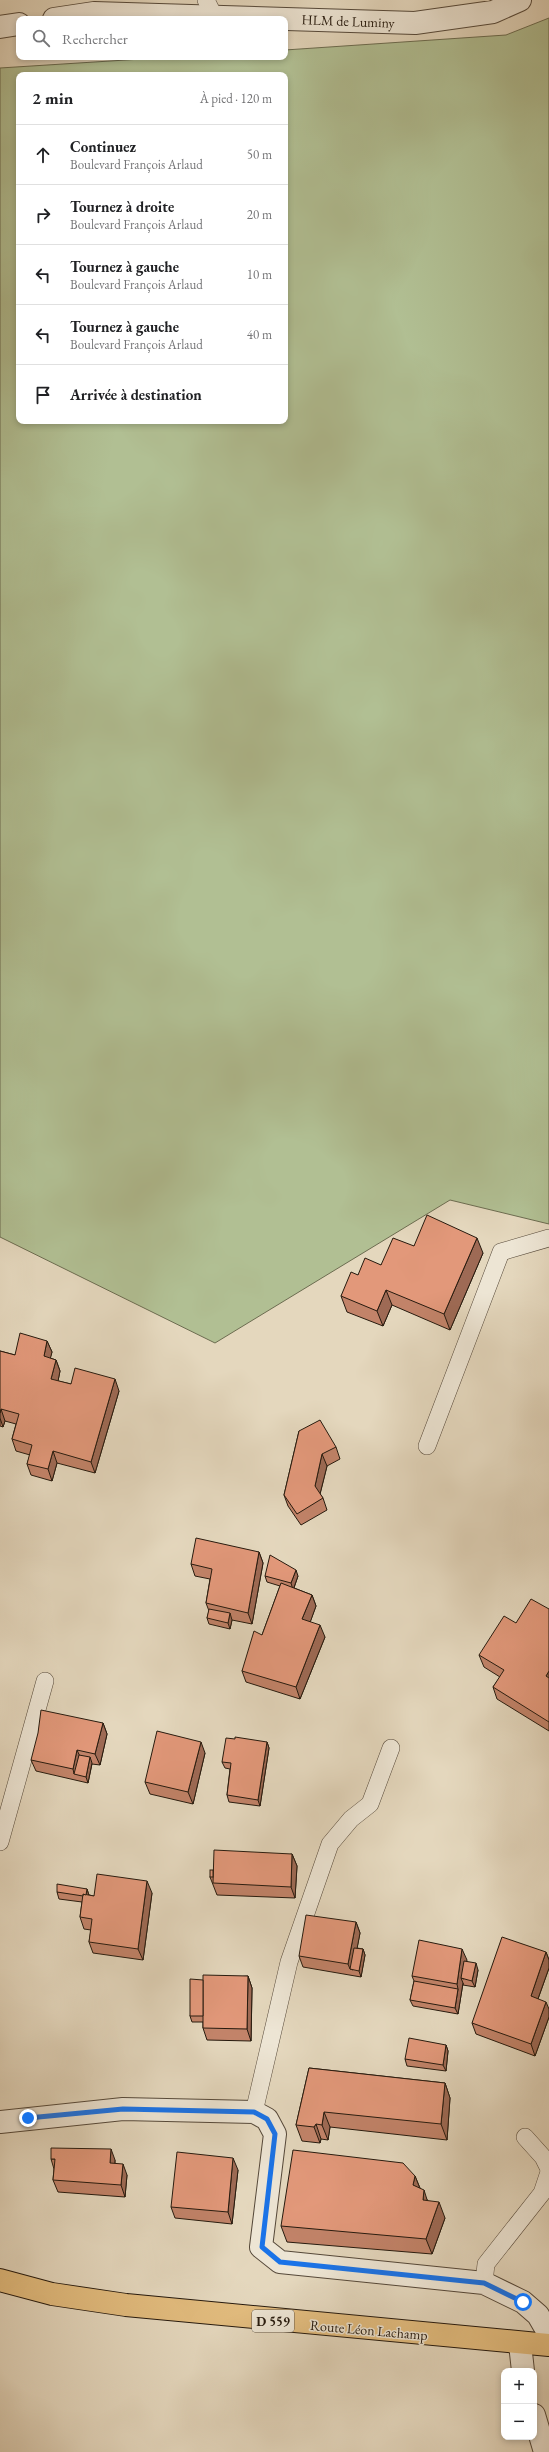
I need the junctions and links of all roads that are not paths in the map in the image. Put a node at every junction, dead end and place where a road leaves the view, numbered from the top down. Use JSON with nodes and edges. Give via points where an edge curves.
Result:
{"nodes":[{"id":1,"x":520,"y":0,"type":"edge"},
{"id":2,"x":210,"y":8,"type":"edge"},
{"id":3,"x":74,"y":16,"type":"edge"},
{"id":4,"x":16,"y":24,"type":"edge"},
{"id":5,"x":0,"y":27,"type":"edge"},
{"id":6,"x":549,"y":1238,"type":"edge"},
{"id":7,"x":427,"y":1446,"type":"dead end"},
{"id":8,"x":45,"y":1681,"type":"dead end"},
{"id":9,"x":391,"y":1748,"type":"dead end"},
{"id":10,"x":0,"y":1842,"type":"edge"},
{"id":11,"x":254,"y":2112,"type":"junction"},
{"id":12,"x":0,"y":2122,"type":"edge"},
{"id":13,"x":525,"y":2137,"type":"dead end"},
{"id":14,"x":549,"y":2171,"type":"edge"},
{"id":15,"x":0,"y":2280,"type":"edge"},
{"id":16,"x":484,"y":2283,"type":"junction"},
{"id":17,"x":549,"y":2334,"type":"edge"},
{"id":18,"x":520,"y":2344,"type":"junction"},
{"id":19,"x":549,"y":2345,"type":"edge"},
{"id":20,"x":523,"y":2368,"type":"edge"},
{"id":21,"x":537,"y":2425,"type":"edge"},
{"id":22,"x":545,"y":2452,"type":"edge"}],
"edges":[{"from":1,"to":2,"type":"street","name":"HLM de Luminy","via":[[493,12],[415,23]]},
{"from":2,"to":3,"type":"street","name":"HLM de Luminy"},
{"from":4,"to":5,"type":"street"},
{"from":6,"to":7,"type":"lane","via":[[501,1252]]},
{"from":8,"to":10,"type":"lane"},
{"from":9,"to":11,"type":"lane","via":[[370,1804],[351,1820],[330,1844],[289,1962]]},
{"from":11,"to":12,"type":"street","via":[[123,2109]]},
{"from":11,"to":16,"type":"street","via":[[267,2119],[275,2134],[262,2247],[280,2262]]},
{"from":13,"to":14,"type":"lane","via":[[543,2157]]},
{"from":14,"to":16,"type":"lane","via":[[542,2193],[486,2264]]},
{"from":15,"to":18,"type":"main road","name":"Route Léon Lachamp","number":"D 559","via":[[52,2294],[126,2305]]},
{"from":16,"to":17,"type":"street","via":[[528,2306],[538,2314]]},
{"from":18,"to":19,"type":"main road","name":"Route Léon Lachamp","number":"D 559"},
{"from":18,"to":20,"type":"street"},
{"from":21,"to":22,"type":"street"}]}
